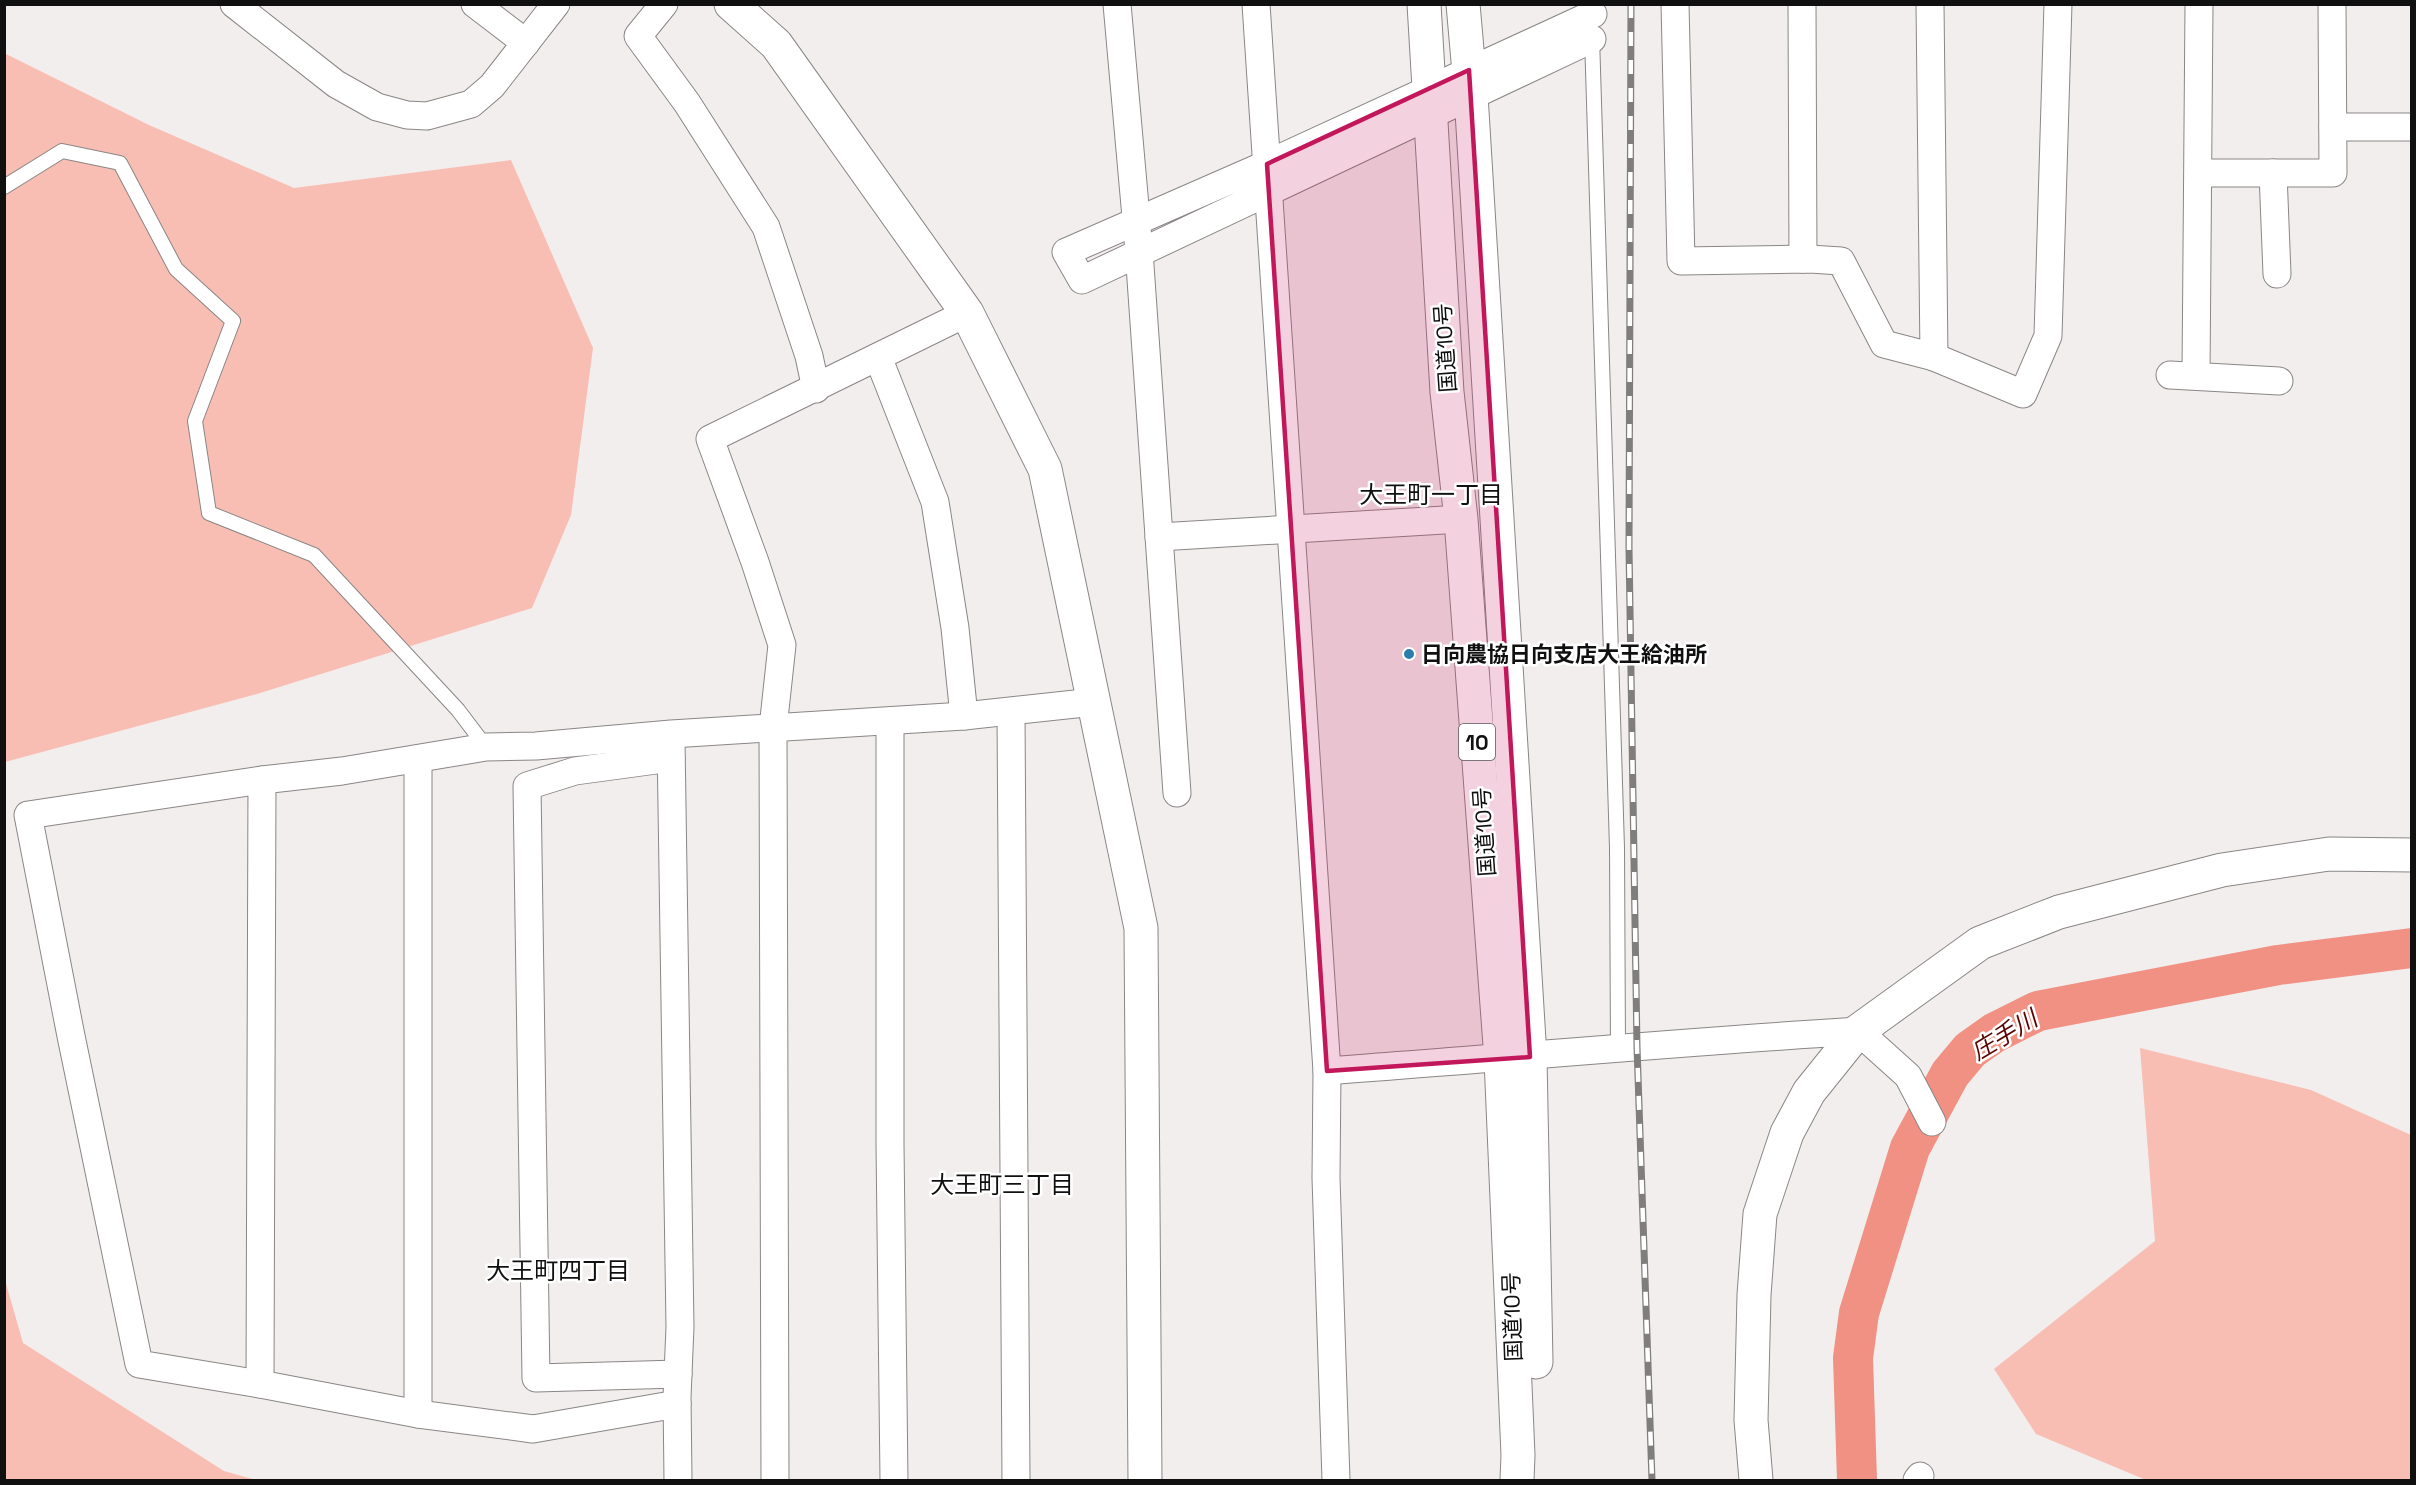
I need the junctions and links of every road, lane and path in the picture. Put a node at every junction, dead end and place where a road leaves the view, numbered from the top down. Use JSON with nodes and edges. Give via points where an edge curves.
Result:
{"nodes":[{"id":1,"x":234,"y":4,"type":"edge"},
{"id":2,"x":474,"y":4,"type":"edge"},
{"id":3,"x":556,"y":4,"type":"edge"},
{"id":4,"x":664,"y":4,"type":"edge"},
{"id":5,"x":731,"y":4,"type":"edge"},
{"id":6,"x":1117,"y":4,"type":"edge"},
{"id":7,"x":1256,"y":4,"type":"edge"},
{"id":8,"x":1424,"y":4,"type":"edge"},
{"id":9,"x":1463,"y":4,"type":"edge"},
{"id":10,"x":1675,"y":4,"type":"edge"},
{"id":11,"x":1802,"y":4,"type":"edge"},
{"id":12,"x":1930,"y":4,"type":"edge"},
{"id":13,"x":2058,"y":4,"type":"edge"},
{"id":14,"x":2199,"y":4,"type":"edge"},
{"id":15,"x":2332,"y":4,"type":"edge"},
{"id":16,"x":1592,"y":19,"type":"edge"},
{"id":17,"x":526,"y":43,"type":"junction"},
{"id":18,"x":1470,"y":83,"type":"junction"},
{"id":19,"x":1430,"y":103,"type":"junction"},
{"id":20,"x":2333,"y":127,"type":"junction"},
{"id":21,"x":2412,"y":127,"type":"edge"},
{"id":22,"x":1267,"y":164,"type":"junction"},
{"id":23,"x":2199,"y":173,"type":"junction"},
{"id":24,"x":2273,"y":173,"type":"junction"},
{"id":25,"x":4,"y":187,"type":"edge"},
{"id":26,"x":1269,"y":191,"type":"junction"},
{"id":27,"x":1137,"y":220,"type":"junction"},
{"id":28,"x":1139,"y":251,"type":"junction"},
{"id":29,"x":1803,"y":259,"type":"junction"},
{"id":30,"x":2277,"y":274,"type":"dead end"},
{"id":31,"x":967,"y":313,"type":"junction"},
{"id":32,"x":878,"y":357,"type":"junction"},
{"id":33,"x":1934,"y":357,"type":"junction"},
{"id":34,"x":2279,"y":381,"type":"dead end"},
{"id":35,"x":816,"y":389,"type":"junction"},
{"id":36,"x":1461,"y":519,"type":"junction"},
{"id":37,"x":1292,"y":529,"type":"junction"},
{"id":38,"x":1159,"y":537,"type":"junction"},
{"id":39,"x":1094,"y":702,"type":"junction"},
{"id":40,"x":1011,"y":712,"type":"junction"},
{"id":41,"x":964,"y":716,"type":"junction"},
{"id":42,"x":890,"y":721,"type":"junction"},
{"id":43,"x":773,"y":728,"type":"junction"},
{"id":44,"x":671,"y":746,"type":"junction"},
{"id":45,"x":486,"y":747,"type":"junction"},
{"id":46,"x":418,"y":759,"type":"junction"},
{"id":47,"x":262,"y":780,"type":"junction"},
{"id":48,"x":1177,"y":792,"type":"dead end"},
{"id":49,"x":2412,"y":855,"type":"edge"},
{"id":50,"x":1858,"y":1031,"type":"junction"},
{"id":51,"x":1618,"y":1048,"type":"junction"},
{"id":52,"x":1516,"y":1058,"type":"junction"},
{"id":53,"x":1327,"y":1071,"type":"junction"},
{"id":54,"x":1932,"y":1122,"type":"dead end"},
{"id":55,"x":678,"y":1374,"type":"junction"},
{"id":56,"x":260,"y":1384,"type":"junction"},
{"id":57,"x":677,"y":1404,"type":"junction"},
{"id":58,"x":418,"y":1414,"type":"junction"},
{"id":59,"x":678,"y":1480,"type":"edge"},
{"id":60,"x":775,"y":1480,"type":"edge"},
{"id":61,"x":894,"y":1480,"type":"edge"},
{"id":62,"x":1016,"y":1480,"type":"edge"},
{"id":63,"x":1145,"y":1480,"type":"edge"},
{"id":64,"x":1336,"y":1480,"type":"edge"},
{"id":65,"x":1517,"y":1480,"type":"edge"},
{"id":66,"x":1538,"y":1480,"type":"edge"},
{"id":67,"x":1756,"y":1480,"type":"edge"}],
"edges":[{"from":1,"to":17,"type":"street","via":[[336,84],[377,107],[407,115],[427,116],[471,104],[492,87]]},
{"from":2,"to":17,"type":"street"},
{"from":3,"to":17,"type":"street"},
{"from":4,"to":35,"type":"street","via":[[638,36],[687,103],[766,227],[809,356]]},
{"from":5,"to":31,"type":"main road","via":[[776,44]]},
{"from":6,"to":27,"type":"street"},
{"from":7,"to":22,"type":"street"},
{"from":8,"to":19,"type":"main road","name":"国道10号","number":"10"},
{"from":9,"to":18,"type":"main road","name":"国道10号","number":"10"},
{"from":10,"to":29,"type":"street","via":[[1681,261]]},
{"from":11,"to":29,"type":"street"},
{"from":12,"to":33,"type":"street"},
{"from":13,"to":33,"type":"street","via":[[2048,336],[2023,394]]},
{"from":14,"to":23,"type":"street"},
{"from":15,"to":20,"type":"street"},
{"from":16,"to":18,"type":"street"},
{"from":16,"to":51,"type":"lane","via":[[1617,837]]},
{"from":18,"to":19,"type":"street"},
{"from":18,"to":52,"type":"main road","name":"国道10号","number":"10"},
{"from":19,"to":22,"type":"street"},
{"from":19,"to":26,"type":"street"},
{"from":19,"to":36,"type":"main road","name":"国道10号","number":"10","via":[[1447,392]]},
{"from":20,"to":21,"type":"street"},
{"from":20,"to":24,"type":"street","via":[[2333,173]]},
{"from":22,"to":26,"type":"street"},
{"from":22,"to":27,"type":"street"},
{"from":23,"to":24,"type":"street"},
{"from":23,"to":34,"type":"street","via":[[2183,375]]},
{"from":24,"to":30,"type":"street"},
{"from":25,"to":45,"type":"lane","via":[[62,151],[120,163],[176,269],[233,321],[195,421],[209,513],[314,555],[458,710]]},
{"from":26,"to":28,"type":"street"},
{"from":26,"to":37,"type":"street"},
{"from":27,"to":28,"type":"street"},
{"from":27,"to":28,"type":"street","via":[[1066,252],[1082,280]]},
{"from":28,"to":38,"type":"street"},
{"from":29,"to":33,"type":"street","via":[[1841,261],[1884,344]]},
{"from":31,"to":32,"type":"street"},
{"from":31,"to":39,"type":"main road","via":[[1046,469]]},
{"from":32,"to":35,"type":"street"},
{"from":32,"to":41,"type":"street","via":[[936,502]]},
{"from":35,"to":43,"type":"street","via":[[710,439],[782,645]]},
{"from":36,"to":37,"type":"street"},
{"from":36,"to":52,"type":"main road","name":"国道10号","number":"10"},
{"from":37,"to":38,"type":"street"},
{"from":37,"to":53,"type":"street"},
{"from":38,"to":48,"type":"street"},
{"from":39,"to":40,"type":"street"},
{"from":39,"to":63,"type":"main road","via":[[1141,928]]},
{"from":40,"to":41,"type":"street"},
{"from":40,"to":62,"type":"street"},
{"from":41,"to":42,"type":"street"},
{"from":42,"to":43,"type":"street"},
{"from":42,"to":61,"type":"street"},
{"from":43,"to":44,"type":"street"},
{"from":43,"to":60,"type":"street"},
{"from":44,"to":45,"type":"street"},
{"from":44,"to":55,"type":"street"},
{"from":44,"to":55,"type":"street","via":[[527,786],[536,1378]]},
{"from":45,"to":46,"type":"street"},
{"from":46,"to":47,"type":"street"},
{"from":46,"to":58,"type":"street"},
{"from":47,"to":56,"type":"street"},
{"from":47,"to":56,"type":"street","via":[[28,815],[139,1364]]},
{"from":49,"to":50,"type":"main road","via":[[2329,855],[2222,870],[2059,912],[1980,943]]},
{"from":50,"to":51,"type":"street"},
{"from":50,"to":54,"type":"street","via":[[1908,1076]]},
{"from":50,"to":67,"type":"main road","via":[[1809,1092],[1786,1132],[1760,1214],[1751,1420]]},
{"from":51,"to":52,"type":"street"},
{"from":52,"to":53,"type":"street"},
{"from":52,"to":65,"type":"main road","name":"国道10号","number":"10"},
{"from":52,"to":66,"type":"main road","name":"国道10号","number":"10"},
{"from":53,"to":64,"type":"street","via":[[1326,1178]]},
{"from":55,"to":57,"type":"street"},
{"from":56,"to":58,"type":"street"},
{"from":57,"to":58,"type":"street","via":[[533,1430]]},
{"from":57,"to":59,"type":"street"}]}
